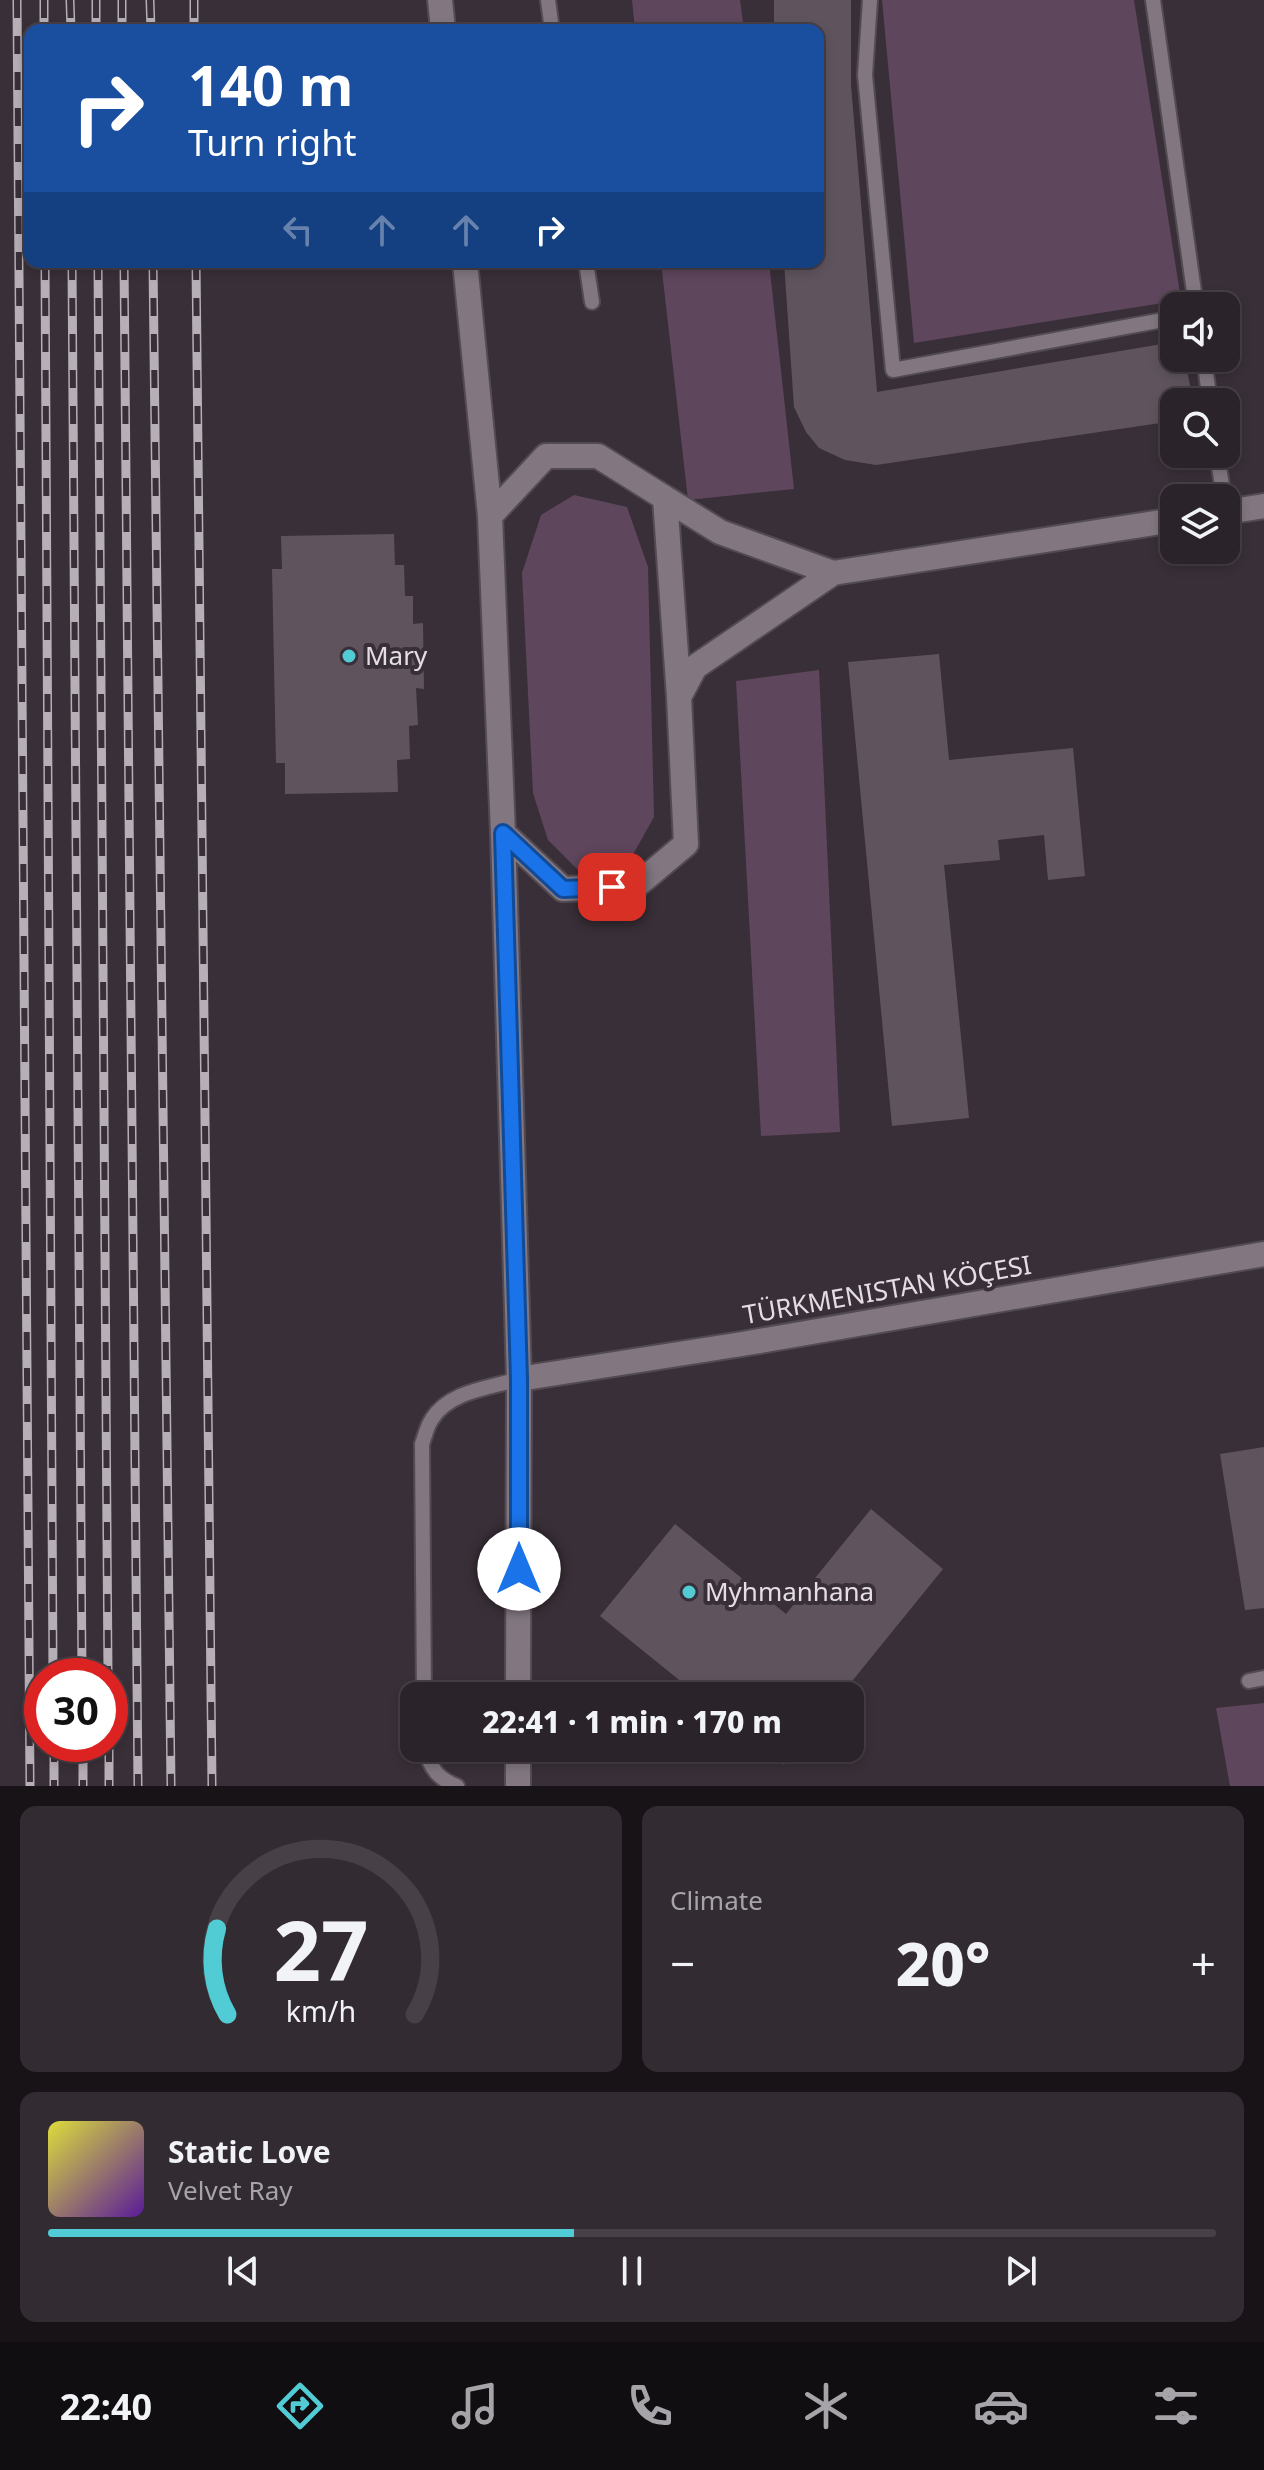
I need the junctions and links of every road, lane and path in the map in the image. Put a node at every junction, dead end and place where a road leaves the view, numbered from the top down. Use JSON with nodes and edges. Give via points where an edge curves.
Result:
{"nodes":[{"id":1,"x":440,"y":0,"type":"edge"},
{"id":2,"x":548,"y":0,"type":"edge"},
{"id":3,"x":870,"y":0,"type":"edge"},
{"id":4,"x":1153,"y":0,"type":"edge"},
{"id":5,"x":442,"y":24,"type":"edge"},
{"id":6,"x":551,"y":24,"type":"edge"},
{"id":7,"x":466,"y":268,"type":"edge"},
{"id":8,"x":587,"y":268,"type":"edge"},
{"id":9,"x":1194,"y":292,"type":"edge"},
{"id":10,"x":592,"y":302,"type":"dead end"},
{"id":11,"x":1160,"y":321,"type":"edge"},
{"id":12,"x":665,"y":498,"type":"junction"},
{"id":13,"x":1264,"y":506,"type":"edge"},
{"id":14,"x":1240,"y":510,"type":"edge"},
{"id":15,"x":490,"y":516,"type":"junction"},
{"id":16,"x":1160,"y":522,"type":"edge"},
{"id":17,"x":833,"y":573,"type":"junction"},
{"id":18,"x":679,"y":697,"type":"junction"},
{"id":19,"x":503,"y":833,"type":"junction"},
{"id":20,"x":1264,"y":1254,"type":"edge"},
{"id":21,"x":519,"y":1379,"type":"junction"},
{"id":22,"x":424,"y":1682,"type":"edge"},
{"id":23,"x":518,"y":1682,"type":"edge"},
{"id":24,"x":428,"y":1762,"type":"edge"},
{"id":25,"x":518,"y":1762,"type":"edge"},
{"id":26,"x":457,"y":1786,"type":"edge"},
{"id":27,"x":518,"y":1786,"type":"edge"}],
"edges":[{"from":1,"to":5,"type":"street"},
{"from":2,"to":6,"type":"lane"},
{"from":3,"to":11,"type":"lane","via":[[865,75],[893,370]]},
{"from":4,"to":9,"type":"lane"},
{"from":7,"to":15,"type":"street"},
{"from":8,"to":10,"type":"lane"},
{"from":12,"to":15,"type":"street","via":[[598,456],[546,456]]},
{"from":12,"to":17,"type":"street","via":[[720,532]]},
{"from":12,"to":18,"type":"street"},
{"from":13,"to":14,"type":"street"},
{"from":15,"to":19,"type":"street"},
{"from":16,"to":17,"type":"street"},
{"from":17,"to":18,"type":"street","via":[[695,667]]},
{"from":18,"to":19,"type":"street","via":[[686,844],[636,886],[563,889]]},
{"from":19,"to":21,"type":"street"},
{"from":20,"to":21,"type":"street","name":"TÜRKMENISTAN KÖÇESI"},
{"from":21,"to":22,"type":"lane","via":[[442,1406],[422,1444]]},
{"from":21,"to":23,"type":"street"},
{"from":24,"to":26,"type":"lane","via":[[444,1781]]},
{"from":25,"to":27,"type":"street"}]}
